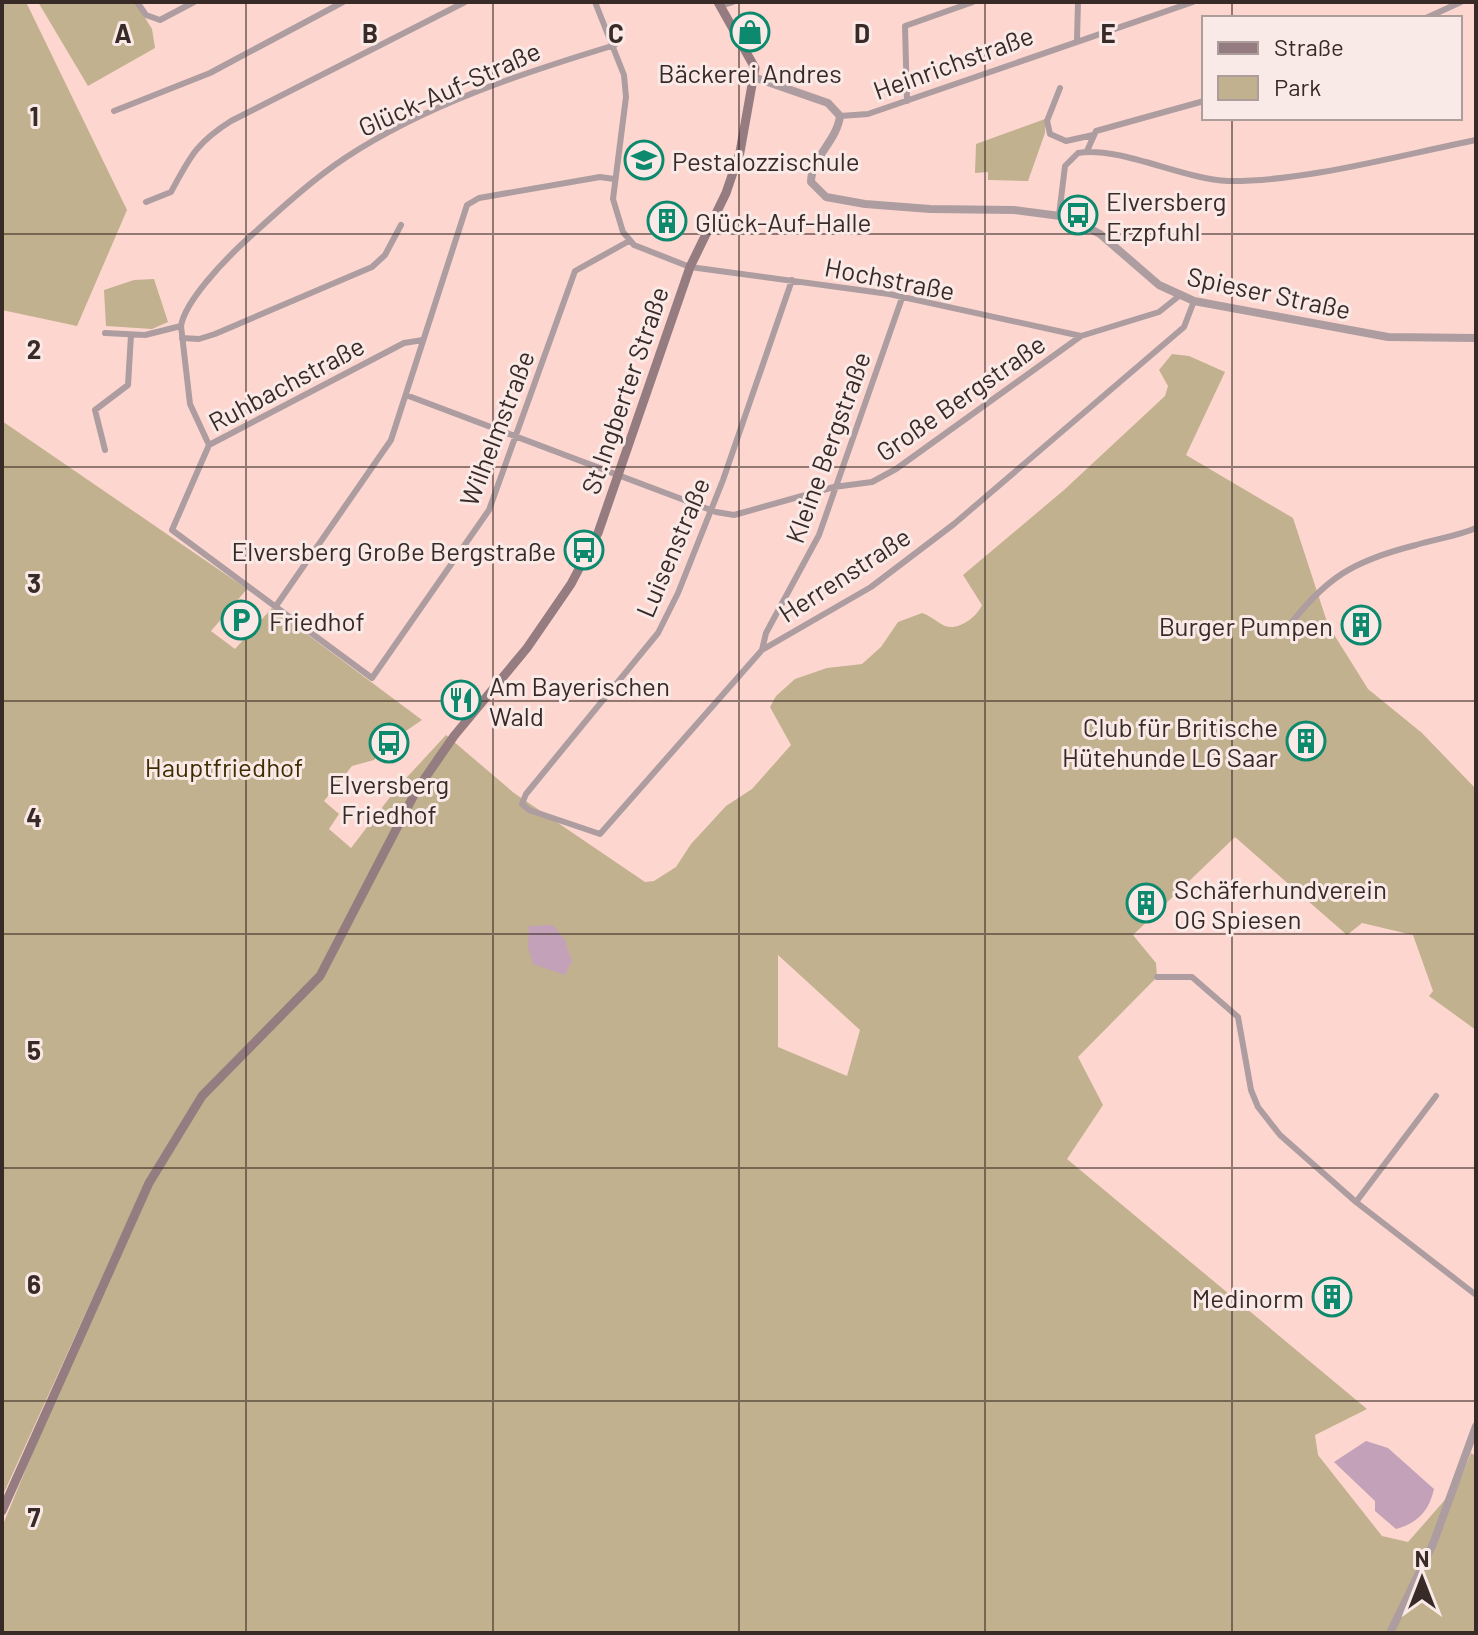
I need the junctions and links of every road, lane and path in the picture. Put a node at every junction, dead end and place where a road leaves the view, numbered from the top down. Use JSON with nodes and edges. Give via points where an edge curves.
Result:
{"nodes":[{"id":1,"x":137,"y":2,"type":"edge"},
{"id":2,"x":194,"y":2,"type":"edge"},
{"id":3,"x":343,"y":2,"type":"edge"},
{"id":4,"x":465,"y":2,"type":"edge"},
{"id":5,"x":595,"y":2,"type":"edge"},
{"id":6,"x":733,"y":2,"type":"edge"},
{"id":7,"x":973,"y":2,"type":"edge"},
{"id":8,"x":1078,"y":2,"type":"edge"},
{"id":9,"x":1193,"y":2,"type":"edge"},
{"id":10,"x":1461,"y":2,"type":"edge"},
{"id":11,"x":720,"y":4,"type":"edge"},
{"id":12,"x":1430,"y":16,"type":"edge"},
{"id":13,"x":1077,"y":39,"type":"junction"},
{"id":14,"x":615,"y":45,"type":"junction"},
{"id":15,"x":756,"y":78,"type":"junction"},
{"id":16,"x":1060,"y":88,"type":"dead end"},
{"id":17,"x":907,"y":101,"type":"junction"},
{"id":18,"x":1202,"y":102,"type":"edge"},
{"id":19,"x":114,"y":111,"type":"dead end"},
{"id":20,"x":840,"y":116,"type":"junction"},
{"id":21,"x":1093,"y":135,"type":"junction"},
{"id":22,"x":1476,"y":140,"type":"edge"},
{"id":23,"x":1087,"y":151,"type":"junction"},
{"id":24,"x":614,"y":179,"type":"junction"},
{"id":25,"x":146,"y":202,"type":"dead end"},
{"id":26,"x":1059,"y":215,"type":"junction"},
{"id":27,"x":401,"y":225,"type":"dead end"},
{"id":28,"x":629,"y":241,"type":"junction"},
{"id":29,"x":690,"y":267,"type":"junction"},
{"id":30,"x":792,"y":280,"type":"junction"},
{"id":31,"x":1179,"y":296,"type":"junction"},
{"id":32,"x":902,"y":298,"type":"junction"},
{"id":33,"x":1194,"y":301,"type":"junction"},
{"id":34,"x":181,"y":326,"type":"junction"},
{"id":35,"x":105,"y":333,"type":"dead end"},
{"id":36,"x":131,"y":335,"type":"junction"},
{"id":37,"x":1081,"y":336,"type":"junction"},
{"id":38,"x":182,"y":338,"type":"junction"},
{"id":39,"x":1476,"y":338,"type":"edge"},
{"id":40,"x":423,"y":340,"type":"junction"},
{"id":41,"x":406,"y":395,"type":"junction"},
{"id":42,"x":517,"y":437,"type":"junction"},
{"id":43,"x":209,"y":445,"type":"junction"},
{"id":44,"x":105,"y":450,"type":"dead end"},
{"id":45,"x":619,"y":476,"type":"junction"},
{"id":46,"x":834,"y":487,"type":"junction"},
{"id":47,"x":710,"y":510,"type":"junction"},
{"id":48,"x":1476,"y":528,"type":"edge"},
{"id":49,"x":276,"y":606,"type":"junction"},
{"id":50,"x":1285,"y":631,"type":"dead end"},
{"id":51,"x":762,"y":650,"type":"junction"},
{"id":52,"x":526,"y":794,"type":"joint"},
{"id":53,"x":1157,"y":977,"type":"dead end"},
{"id":54,"x":1436,"y":1096,"type":"dead end"},
{"id":55,"x":1356,"y":1202,"type":"junction"},
{"id":56,"x":1476,"y":1295,"type":"edge"},
{"id":57,"x":1476,"y":1426,"type":"edge"},
{"id":58,"x":2,"y":1511,"type":"edge"},
{"id":59,"x":1390,"y":1632,"type":"edge"}],
"edges":[{"from":1,"to":2,"type":"street","via":[[155,19],[166,19]]},
{"from":3,"to":19,"type":"street","via":[[210,73]]},
{"from":4,"to":25,"type":"street","via":[[208,135],[171,192]]},
{"from":5,"to":14,"type":"street"},
{"from":6,"to":11,"type":"street"},
{"from":7,"to":17,"type":"street","via":[[905,26]]},
{"from":8,"to":13,"type":"street"},
{"from":9,"to":13,"type":"street","name":"Heinrichstraße"},
{"from":10,"to":12,"type":"street"},
{"from":11,"to":15,"type":"main road"},
{"from":13,"to":17,"type":"street","name":"Heinrichstraße"},
{"from":14,"to":24,"type":"street","via":[[626,97]]},
{"from":14,"to":34,"type":"street","name":"Glück-Auf-Straße","via":[[507,80],[344,158],[227,259]]},
{"from":15,"to":20,"type":"street","via":[[828,103]]},
{"from":15,"to":29,"type":"main road","name":"St.Ingberter Straße","via":[[733,173]]},
{"from":16,"to":21,"type":"street","via":[[1047,121],[1050,134],[1066,141]]},
{"from":17,"to":20,"type":"street","name":"Heinrichstraße","via":[[868,114]]},
{"from":18,"to":21,"type":"street"},
{"from":20,"to":26,"type":"street","name":"Spieser Straße","via":[[837,135],[811,174],[811,182],[826,197],[901,208]]},
{"from":21,"to":23,"type":"street"},
{"from":22,"to":23,"type":"street","via":[[1242,180],[1204,178]]},
{"from":23,"to":26,"type":"street","via":[[1067,161]]},
{"from":24,"to":28,"type":"street","via":[[614,206]]},
{"from":24,"to":40,"type":"street","via":[[600,177],[472,200]]},
{"from":26,"to":31,"type":"street","name":"Spieser Straße","via":[[1100,234]]},
{"from":27,"to":38,"type":"street","via":[[372,267],[215,334]]},
{"from":28,"to":29,"type":"street","name":"Hochstraße"},
{"from":28,"to":42,"type":"street","name":"Wilhelmstraße","via":[[575,271]]},
{"from":29,"to":30,"type":"street","name":"Hochstraße"},
{"from":29,"to":45,"type":"main road","name":"St.Ingberter Straße"},
{"from":30,"to":32,"type":"street","name":"Hochstraße"},
{"from":30,"to":47,"type":"street","name":"Luisenstraße"},
{"from":31,"to":33,"type":"street","name":"Spieser Straße"},
{"from":31,"to":37,"type":"street","name":"Große Bergstraße","via":[[1159,312]]},
{"from":32,"to":37,"type":"street","name":"Hochstraße"},
{"from":32,"to":46,"type":"street","name":"Kleine Bergstraße"},
{"from":33,"to":39,"type":"street","name":"Spieser Straße","via":[[1393,337]]},
{"from":33,"to":51,"type":"street","name":"Herrenstraße","via":[[1184,327],[954,524],[871,587]]},
{"from":34,"to":36,"type":"street"},
{"from":34,"to":38,"type":"street"},
{"from":35,"to":36,"type":"street"},
{"from":36,"to":44,"type":"street","via":[[128,385],[95,410]]},
{"from":37,"to":46,"type":"street","name":"Große Bergstraße","via":[[896,469],[872,482]]},
{"from":38,"to":43,"type":"street","via":[[190,404]]},
{"from":40,"to":41,"type":"street"},
{"from":40,"to":43,"type":"street","name":"Ruhbachstraße","via":[[404,343]]},
{"from":41,"to":42,"type":"street","name":"Große Bergstraße"},
{"from":41,"to":49,"type":"street","via":[[381,459]]},
{"from":42,"to":45,"type":"street","name":"Große Bergstraße"},
{"from":42,"to":49,"type":"street","name":"Wilhelmstraße","via":[[476,534],[372,678]]},
{"from":43,"to":49,"type":"street","name":"Ruhbachstraße","via":[[172,530]]},
{"from":45,"to":47,"type":"street","name":"Große Bergstraße"},
{"from":45,"to":58,"type":"main road","name":"St.Ingberter Straße","via":[[571,584],[416,791],[320,976],[202,1096],[149,1183]]},
{"from":46,"to":47,"type":"street","name":"Große Bergstraße","via":[[734,515]]},
{"from":46,"to":51,"type":"street","name":"Kleine Bergstraße","via":[[819,535]]},
{"from":47,"to":52,"type":"street","name":"Luisenstraße","via":[[658,633]]},
{"from":48,"to":50,"type":"street","via":[[1348,569],[1316,592]]},
{"from":51,"to":52,"type":"street","name":"Herrenstraße","via":[[600,834],[529,810],[522,804]]},
{"from":53,"to":55,"type":"street","via":[[1192,977],[1238,1017],[1258,1107],[1280,1135]]},
{"from":54,"to":55,"type":"street"},
{"from":55,"to":56,"type":"street"},
{"from":57,"to":59,"type":"street","via":[[1433,1544]]}]}
